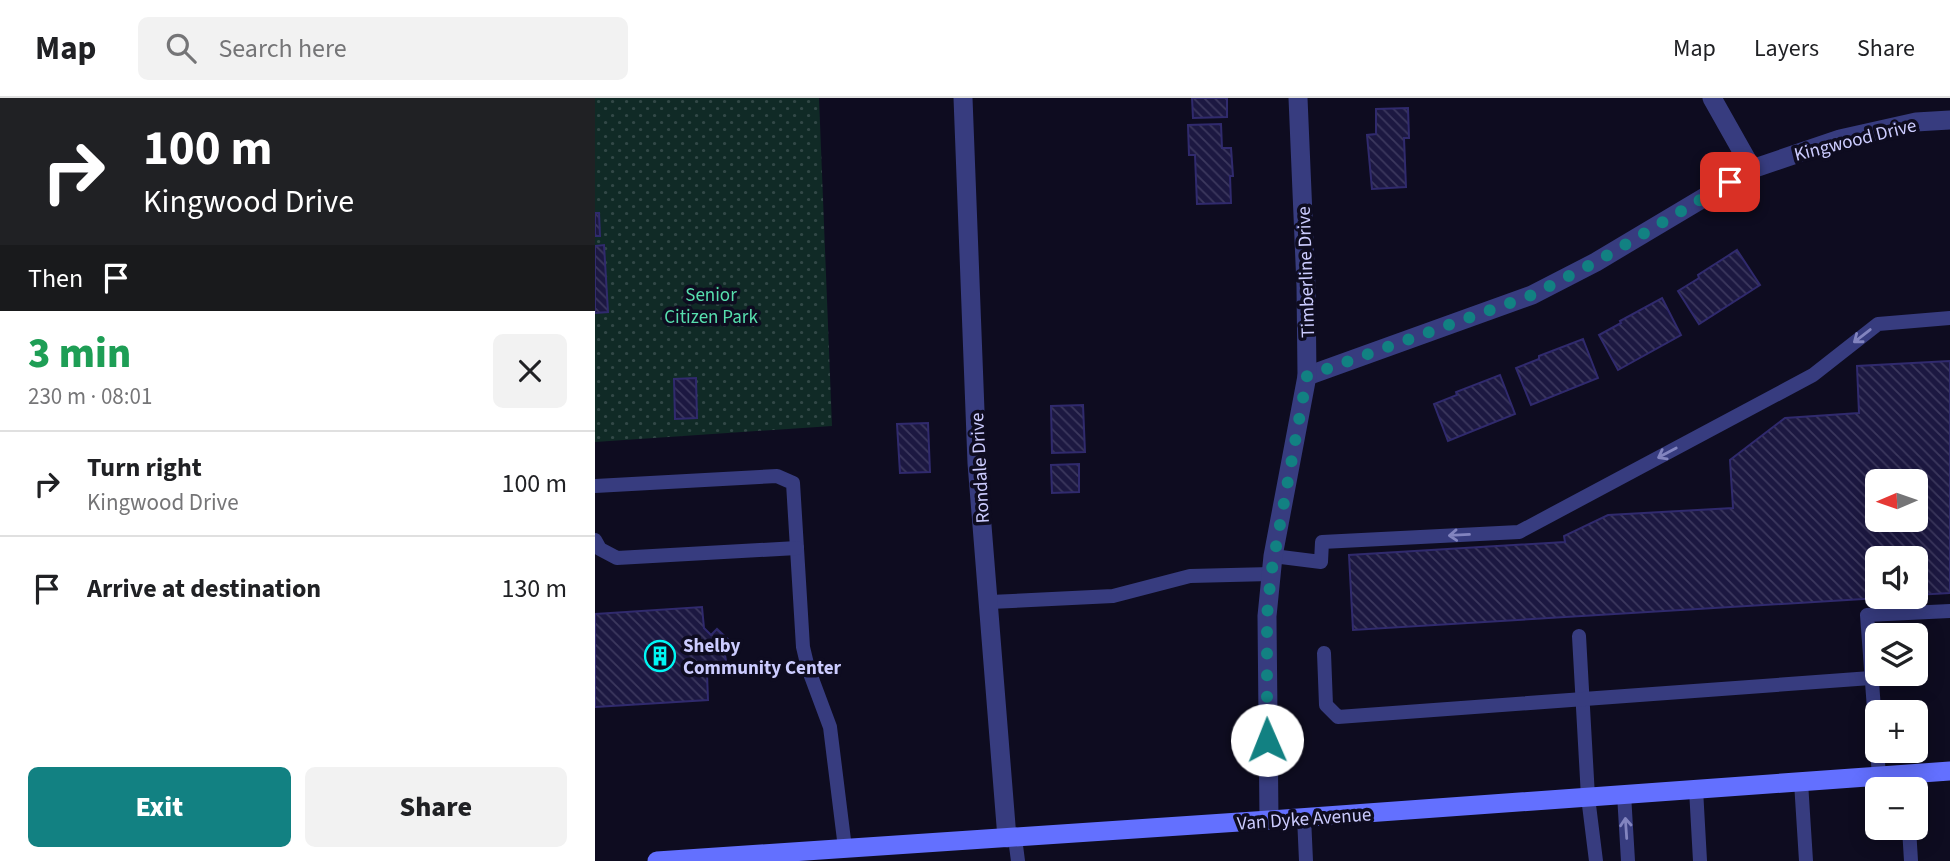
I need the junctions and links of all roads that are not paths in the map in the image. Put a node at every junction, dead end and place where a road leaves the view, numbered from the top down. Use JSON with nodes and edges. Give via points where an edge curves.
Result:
{"nodes":[{"id":1,"x":963,"y":98,"type":"edge"},
{"id":2,"x":1298,"y":98,"type":"edge"},
{"id":3,"x":1712,"y":98,"type":"edge"},
{"id":4,"x":1950,"y":120,"type":"edge"},
{"id":5,"x":1752,"y":169,"type":"junction"},
{"id":6,"x":1950,"y":318,"type":"edge"},
{"id":7,"x":1307,"y":376,"type":"junction"},
{"id":8,"x":595,"y":486,"type":"edge"},
{"id":9,"x":595,"y":540,"type":"edge"},
{"id":10,"x":797,"y":548,"type":"junction"},
{"id":11,"x":1272,"y":565,"type":"junction"},
{"id":12,"x":990,"y":602,"type":"junction"},
{"id":13,"x":1950,"y":611,"type":"edge"},
{"id":14,"x":1868,"y":623,"type":"edge"},
{"id":15,"x":1579,"y":636,"type":"dead end"},
{"id":16,"x":1324,"y":653,"type":"dead end"},
{"id":17,"x":1865,"y":678,"type":"edge"},
{"id":18,"x":1872,"y":686,"type":"edge"},
{"id":19,"x":1583,"y":699,"type":"junction"},
{"id":20,"x":1950,"y":771,"type":"edge"},
{"id":21,"x":1878,"y":776,"type":"junction"},
{"id":22,"x":1883,"y":777,"type":"edge"},
{"id":23,"x":1926,"y":777,"type":"edge"},
{"id":24,"x":1801,"y":782,"type":"junction"},
{"id":25,"x":1696,"y":789,"type":"junction"},
{"id":26,"x":1624,"y":794,"type":"junction"},
{"id":27,"x":1588,"y":797,"type":"junction"},
{"id":28,"x":1304,"y":817,"type":"junction"},
{"id":29,"x":1269,"y":820,"type":"junction"},
{"id":30,"x":1011,"y":838,"type":"junction"},
{"id":31,"x":1910,"y":840,"type":"edge"},
{"id":32,"x":845,"y":848,"type":"junction"},
{"id":33,"x":657,"y":861,"type":"edge"},
{"id":34,"x":1018,"y":861,"type":"edge"},
{"id":35,"x":1306,"y":861,"type":"edge"},
{"id":36,"x":1596,"y":861,"type":"edge"},
{"id":37,"x":1628,"y":861,"type":"edge"},
{"id":38,"x":1700,"y":861,"type":"edge"},
{"id":39,"x":1806,"y":861,"type":"edge"},
{"id":40,"x":1911,"y":861,"type":"edge"}],
"edges":[{"from":1,"to":12,"type":"street","name":"Rondale Drive","via":[[978,463]]},
{"from":2,"to":7,"type":"street","name":"Timberline Drive"},
{"from":3,"to":5,"type":"street"},
{"from":4,"to":5,"type":"street","name":"Kingwood Drive","via":[[1916,122],[1840,139]]},
{"from":5,"to":7,"type":"street","name":"Kingwood Drive","via":[[1532,295]]},
{"from":6,"to":11,"type":"lane","one_way":true,"via":[[1878,324],[1812,375],[1519,532],[1322,542],[1321,562]]},
{"from":7,"to":11,"type":"street","name":"Timberline Drive"},
{"from":8,"to":10,"type":"lane","via":[[776,476],[793,482]]},
{"from":9,"to":10,"type":"lane","via":[[600,549],[617,558]]},
{"from":10,"to":32,"type":"lane","via":[[803,647],[830,727]]},
{"from":11,"to":12,"type":"lane","via":[[1190,576],[1113,596]]},
{"from":11,"to":29,"type":"street","name":"Timberline Drive","via":[[1266,671]]},
{"from":12,"to":30,"type":"street","name":"Rondale Drive"},
{"from":13,"to":14,"type":"lane","via":[[1867,615]]},
{"from":15,"to":19,"type":"lane"},
{"from":16,"to":19,"type":"lane","via":[[1327,705],[1338,717]]},
{"from":17,"to":19,"type":"lane"},
{"from":18,"to":21,"type":"lane"},
{"from":19,"to":27,"type":"lane"},
{"from":20,"to":23,"type":"main road","name":"Van Dyke Avenue"},
{"from":21,"to":22,"type":"main road","name":"Van Dyke Avenue"},
{"from":21,"to":24,"type":"main road","name":"Van Dyke Avenue"},
{"from":24,"to":25,"type":"main road","name":"Van Dyke Avenue"},
{"from":24,"to":39,"type":"lane"},
{"from":25,"to":26,"type":"main road","name":"Van Dyke Avenue"},
{"from":25,"to":38,"type":"lane"},
{"from":26,"to":27,"type":"main road","name":"Van Dyke Avenue"},
{"from":37,"to":26,"type":"lane","one_way":true},
{"from":27,"to":28,"type":"main road","name":"Van Dyke Avenue"},
{"from":27,"to":36,"type":"lane"},
{"from":28,"to":29,"type":"main road","name":"Van Dyke Avenue"},
{"from":28,"to":35,"type":"lane"},
{"from":29,"to":30,"type":"main road","name":"Van Dyke Avenue"},
{"from":30,"to":32,"type":"main road","name":"Van Dyke Avenue"},
{"from":30,"to":34,"type":"lane"},
{"from":31,"to":40,"type":"lane"},
{"from":32,"to":33,"type":"main road","name":"Van Dyke Avenue"}]}
